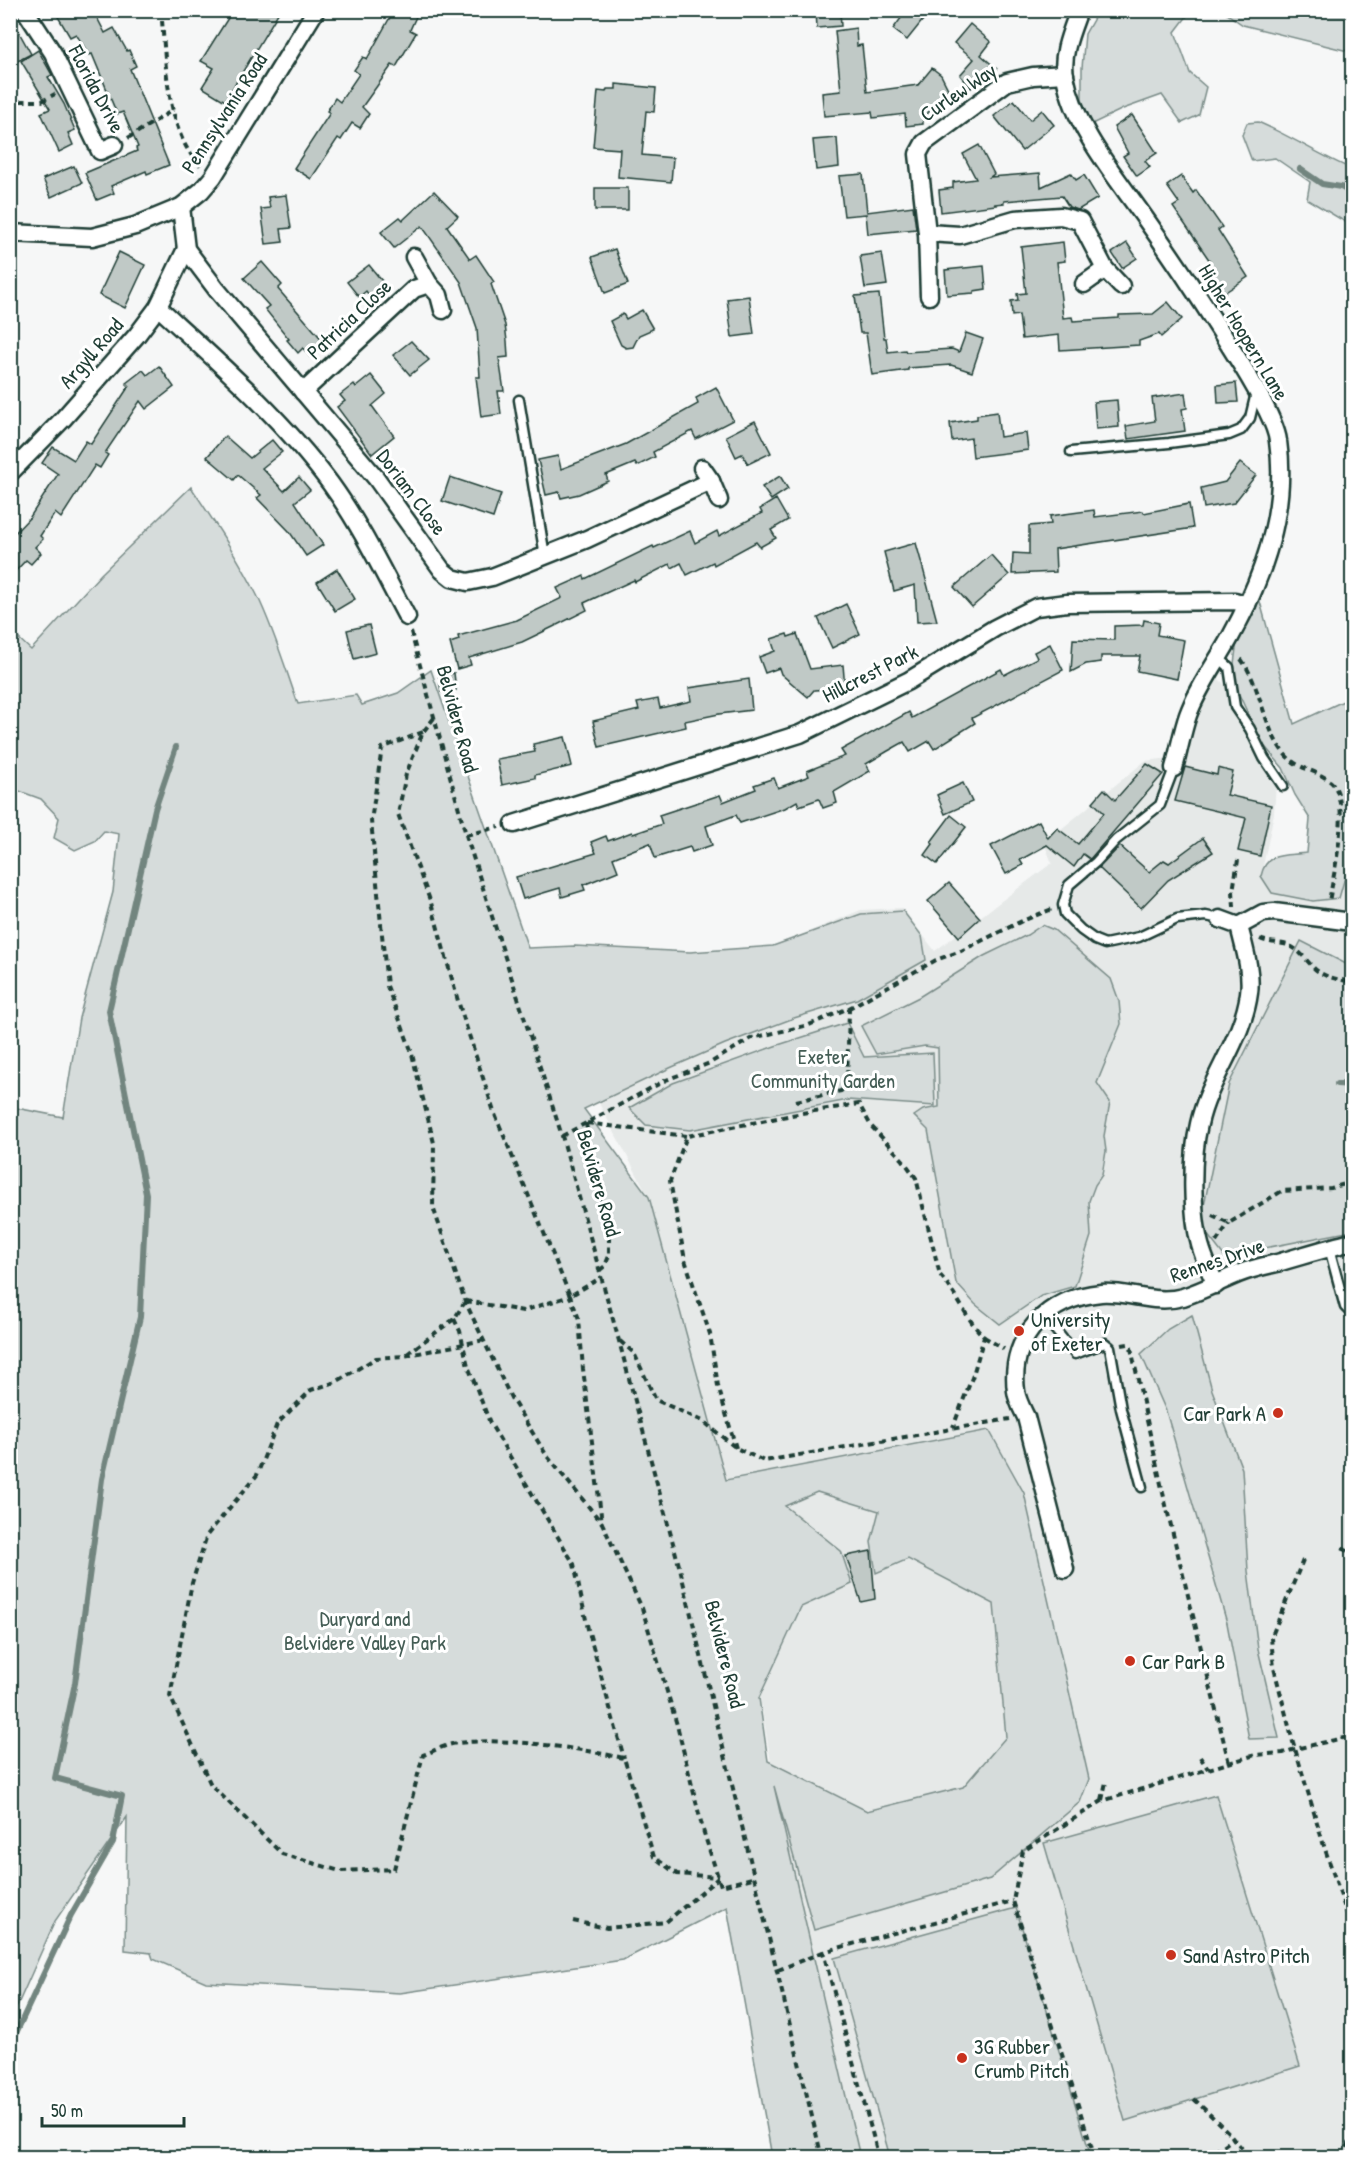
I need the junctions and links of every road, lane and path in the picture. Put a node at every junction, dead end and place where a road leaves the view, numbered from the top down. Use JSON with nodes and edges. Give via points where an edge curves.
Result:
{"nodes":[{"id":1,"x":25,"y":10,"type":"edge"},
{"id":2,"x":161,"y":10,"type":"edge"},
{"id":3,"x":316,"y":10,"type":"edge"},
{"id":4,"x":1079,"y":10,"type":"edge"},
{"id":5,"x":1065,"y":74,"type":"junction"},
{"id":6,"x":69,"y":86,"type":"junction"},
{"id":7,"x":10,"y":101,"type":"edge"},
{"id":8,"x":173,"y":110,"type":"junction"},
{"id":9,"x":114,"y":145,"type":"joint"},
{"id":10,"x":213,"y":177,"type":"junction"},
{"id":11,"x":181,"y":207,"type":"junction"},
{"id":12,"x":10,"y":233,"type":"edge"},
{"id":13,"x":927,"y":233,"type":"junction"},
{"id":14,"x":186,"y":249,"type":"junction"},
{"id":15,"x":414,"y":257,"type":"dead end"},
{"id":16,"x":1105,"y":269,"type":"junction"},
{"id":17,"x":429,"y":284,"type":"junction"},
{"id":18,"x":1084,"y":284,"type":"dead end"},
{"id":19,"x":1120,"y":286,"type":"dead end"},
{"id":20,"x":929,"y":296,"type":"dead end"},
{"id":21,"x":158,"y":307,"type":"junction"},
{"id":22,"x":443,"y":310,"type":"dead end"},
{"id":23,"x":1256,"y":389,"type":"junction"},
{"id":24,"x":303,"y":392,"type":"junction"},
{"id":25,"x":519,"y":400,"type":"dead end"},
{"id":26,"x":1071,"y":452,"type":"dead end"},
{"id":27,"x":10,"y":473,"type":"edge"},
{"id":28,"x":719,"y":500,"type":"dead end"},
{"id":29,"x":545,"y":556,"type":"junction"},
{"id":30,"x":1247,"y":605,"type":"junction"},
{"id":31,"x":407,"y":617,"type":"joint"},
{"id":32,"x":1228,"y":641,"type":"junction"},
{"id":33,"x":1218,"y":656,"type":"junction"},
{"id":34,"x":435,"y":717,"type":"junction"},
{"id":35,"x":423,"y":732,"type":"junction"},
{"id":36,"x":1174,"y":768,"type":"joint"},
{"id":37,"x":1283,"y":786,"type":"dead end"},
{"id":38,"x":514,"y":824,"type":"joint"},
{"id":39,"x":466,"y":835,"type":"junction"},
{"id":40,"x":1238,"y":860,"type":"dead end"},
{"id":41,"x":1062,"y":905,"type":"junction"},
{"id":42,"x":1326,"y":917,"type":"junction"},
{"id":43,"x":1353,"y":922,"type":"edge"},
{"id":44,"x":1233,"y":925,"type":"junction"},
{"id":45,"x":1353,"y":982,"type":"edge"},
{"id":46,"x":849,"y":1008,"type":"junction"},
{"id":47,"x":796,"y":1101,"type":"dead end"},
{"id":48,"x":586,"y":1123,"type":"junction"},
{"id":49,"x":562,"y":1136,"type":"junction"},
{"id":50,"x":687,"y":1136,"type":"junction"},
{"id":51,"x":1353,"y":1182,"type":"edge"},
{"id":52,"x":1195,"y":1213,"type":"junction"},
{"id":53,"x":1353,"y":1242,"type":"edge"},
{"id":54,"x":1329,"y":1248,"type":"junction"},
{"id":55,"x":600,"y":1271,"type":"junction"},
{"id":56,"x":602,"y":1277,"type":"junction"},
{"id":57,"x":1216,"y":1285,"type":"junction"},
{"id":58,"x":570,"y":1296,"type":"junction"},
{"id":59,"x":465,"y":1301,"type":"junction"},
{"id":60,"x":1353,"y":1314,"type":"edge"},
{"id":61,"x":1044,"y":1316,"type":"junction"},
{"id":62,"x":454,"y":1319,"type":"junction"},
{"id":63,"x":984,"y":1337,"type":"junction"},
{"id":64,"x":484,"y":1340,"type":"junction"},
{"id":65,"x":619,"y":1341,"type":"junction"},
{"id":66,"x":462,"y":1346,"type":"junction"},
{"id":67,"x":1110,"y":1347,"type":"junction"},
{"id":68,"x":405,"y":1356,"type":"junction"},
{"id":69,"x":1016,"y":1356,"type":"junction"},
{"id":70,"x":1026,"y":1417,"type":"junction"},
{"id":71,"x":953,"y":1427,"type":"junction"},
{"id":72,"x":736,"y":1448,"type":"junction"},
{"id":73,"x":1142,"y":1487,"type":"dead end"},
{"id":74,"x":602,"y":1523,"type":"junction"},
{"id":75,"x":1342,"y":1548,"type":"dead end"},
{"id":76,"x":1353,"y":1554,"type":"edge"},
{"id":77,"x":1303,"y":1560,"type":"dead end"},
{"id":78,"x":1065,"y":1569,"type":"dead end"},
{"id":79,"x":1353,"y":1736,"type":"edge"},
{"id":80,"x":1295,"y":1749,"type":"junction"},
{"id":81,"x":1200,"y":1757,"type":"dead end"},
{"id":82,"x":624,"y":1758,"type":"junction"},
{"id":83,"x":1229,"y":1763,"type":"junction"},
{"id":84,"x":1208,"y":1769,"type":"junction"},
{"id":85,"x":1106,"y":1782,"type":"dead end"},
{"id":86,"x":1102,"y":1801,"type":"junction"},
{"id":87,"x":718,"y":1877,"type":"junction"},
{"id":88,"x":756,"y":1877,"type":"junction"},
{"id":89,"x":1013,"y":1901,"type":"junction"},
{"id":90,"x":573,"y":1921,"type":"dead end"},
{"id":91,"x":1353,"y":1929,"type":"edge"},
{"id":92,"x":823,"y":1952,"type":"junction"},
{"id":93,"x":777,"y":1970,"type":"junction"},
{"id":94,"x":1194,"y":2099,"type":"dead end"},
{"id":95,"x":1353,"y":2130,"type":"edge"},
{"id":96,"x":1233,"y":2139,"type":"junction"},
{"id":97,"x":1210,"y":2156,"type":"edge"},
{"id":98,"x":822,"y":2157,"type":"edge"},
{"id":99,"x":879,"y":2157,"type":"edge"},
{"id":100,"x":1095,"y":2157,"type":"edge"},
{"id":101,"x":1250,"y":2157,"type":"edge"},
{"id":102,"x":1344,"y":2157,"type":"edge"}],
"edges":[{"from":1,"to":6,"type":"street","name":"Florida Drive"},
{"from":2,"to":8,"type":"path"},
{"from":3,"to":10,"type":"street","name":"Pennsylvania Road"},
{"from":4,"to":5,"type":"street","via":[[1065,57]]},
{"from":5,"to":13,"type":"street","name":"Curlew Way","via":[[1007,82],[924,143],[918,154]]},
{"from":5,"to":23,"type":"street","name":"Higher Hoopern Lane","via":[[1090,139],[1205,305]]},
{"from":6,"to":7,"type":"path","via":[[42,101]]},
{"from":6,"to":9,"type":"street","name":"Florida Drive","via":[[100,151]]},
{"from":8,"to":9,"type":"path"},
{"from":8,"to":10,"type":"path","via":[[179,135],[191,157]]},
{"from":10,"to":11,"type":"street","name":"Pennsylvania Road"},
{"from":11,"to":12,"type":"street","name":"Pennsylvania Road","via":[[135,226],[92,237]]},
{"from":11,"to":14,"type":"street"},
{"from":13,"to":16,"type":"street","via":[[960,235],[1015,219],[1061,216],[1080,221]]},
{"from":13,"to":20,"type":"street","name":"Curlew Way"},
{"from":14,"to":21,"type":"street","name":"Argyll Road"},
{"from":14,"to":24,"type":"street","name":"Doriam Close"},
{"from":15,"to":17,"type":"street"},
{"from":16,"to":18,"type":"street"},
{"from":16,"to":19,"type":"street"},
{"from":17,"to":22,"type":"street","via":[[440,296]]},
{"from":17,"to":24,"type":"street","name":"Patricia Close","via":[[414,289]]},
{"from":21,"to":27,"type":"street","name":"Argyll Road","via":[[71,410]]},
{"from":21,"to":31,"type":"street","via":[[280,424],[330,483],[360,529]]},
{"from":23,"to":26,"type":"lane","via":[[1250,418],[1241,430],[1229,435]]},
{"from":23,"to":30,"type":"street","name":"Higher Hoopern Lane","via":[[1278,439],[1279,496],[1268,548]]},
{"from":24,"to":29,"type":"street","name":"Doriam Close","via":[[376,478],[442,570],[452,578],[468,582],[492,578]]},
{"from":25,"to":29,"type":"lane"},
{"from":28,"to":29,"type":"street","name":"Doriam Close","via":[[706,474],[586,539]]},
{"from":30,"to":32,"type":"street","name":"Higher Hoopern Lane"},
{"from":30,"to":38,"type":"street","name":"Hillcrest Park","via":[[1235,601],[1067,603],[1036,608],[908,681],[800,734]]},
{"from":31,"to":34,"type":"path","name":"Belvidere Road"},
{"from":32,"to":33,"type":"street","name":"Higher Hoopern Lane"},
{"from":32,"to":42,"type":"path","via":[[1246,666],[1273,736],[1286,756],[1299,767],[1331,782],[1336,789],[1341,837]]},
{"from":33,"to":36,"type":"street","name":"Higher Hoopern Lane","via":[[1188,714]]},
{"from":33,"to":37,"type":"lane","via":[[1229,667],[1235,707]]},
{"from":34,"to":35,"type":"path"},
{"from":34,"to":39,"type":"path","name":"Belvidere Road"},
{"from":35,"to":58,"type":"path","via":[[406,774],[398,814],[431,903],[494,1112]]},
{"from":35,"to":59,"type":"path","via":[[382,748],[371,821],[387,986],[411,1050],[434,1143],[433,1208]]},
{"from":36,"to":41,"type":"lane","via":[[1160,805],[1069,885]]},
{"from":38,"to":39,"type":"path"},
{"from":39,"to":49,"type":"path","name":"Belvidere Road"},
{"from":40,"to":44,"type":"path"},
{"from":41,"to":44,"type":"lane","via":[[1065,914],[1081,930],[1105,944],[1139,937],[1177,919],[1206,916]]},
{"from":41,"to":46,"type":"path","via":[[936,960]]},
{"from":42,"to":43,"type":"street"},
{"from":42,"to":44,"type":"street","via":[[1274,912]]},
{"from":44,"to":45,"type":"path","via":[[1271,944],[1289,945],[1323,976]]},
{"from":44,"to":52,"type":"street","via":[[1247,957],[1249,993],[1242,1020],[1199,1125]]},
{"from":46,"to":47,"type":"path","via":[[847,1083],[841,1091]]},
{"from":46,"to":48,"type":"path","via":[[809,1026],[752,1038],[710,1063],[666,1080]]},
{"from":48,"to":49,"type":"path"},
{"from":48,"to":50,"type":"path"},
{"from":48,"to":55,"type":"path","via":[[595,1184],[609,1238],[609,1256]]},
{"from":49,"to":55,"type":"path","name":"Belvidere Road"},
{"from":50,"to":63,"type":"path","via":[[859,1104],[871,1126],[916,1178],[940,1275]]},
{"from":50,"to":72,"type":"path","via":[[670,1181],[686,1260],[710,1334],[718,1386]]},
{"from":51,"to":52,"type":"path","via":[[1330,1188],[1282,1191],[1229,1223],[1206,1212]]},
{"from":52,"to":57,"type":"street","via":[[1202,1250]]},
{"from":53,"to":54,"type":"street","name":"Rennes Drive"},
{"from":54,"to":57,"type":"street","name":"Rennes Drive","via":[[1238,1274]]},
{"from":54,"to":60,"type":"lane","via":[[1345,1307]]},
{"from":55,"to":56,"type":"path","name":"Belvidere Road"},
{"from":56,"to":58,"type":"path"},
{"from":56,"to":65,"type":"path","name":"Belvidere Road"},
{"from":57,"to":61,"type":"street","name":"Rennes Drive","via":[[1165,1300],[1120,1294],[1089,1295],[1056,1307]]},
{"from":58,"to":59,"type":"path","via":[[523,1311]]},
{"from":58,"to":74,"type":"path","via":[[579,1319]]},
{"from":59,"to":62,"type":"path"},
{"from":59,"to":64,"type":"path"},
{"from":61,"to":67,"type":"lane","via":[[1075,1354],[1105,1343]]},
{"from":61,"to":69,"type":"street","name":"Rennes Drive","via":[[1031,1328]]},
{"from":62,"to":66,"type":"path"},
{"from":62,"to":68,"type":"path"},
{"from":63,"to":69,"type":"path"},
{"from":63,"to":71,"type":"path"},
{"from":64,"to":66,"type":"path"},
{"from":64,"to":74,"type":"path","via":[[511,1398],[548,1456]]},
{"from":65,"to":72,"type":"path","via":[[634,1353],[657,1400],[703,1422]]},
{"from":65,"to":88,"type":"path","name":"Belvidere Road"},
{"from":66,"to":68,"type":"path"},
{"from":66,"to":82,"type":"path","via":[[490,1424],[574,1564]]},
{"from":67,"to":73,"type":"lane","via":[[1121,1409]]},
{"from":67,"to":83,"type":"path","via":[[1128,1344],[1131,1348]]},
{"from":68,"to":82,"type":"path","via":[[376,1358],[336,1382],[311,1390],[278,1424],[257,1475],[207,1535],[192,1583],[170,1696],[211,1785],[282,1854],[340,1870],[394,1869],[423,1755],[456,1743],[487,1742]]},
{"from":69,"to":70,"type":"street","name":"Rennes Drive","via":[[1016,1393]]},
{"from":70,"to":71,"type":"path"},
{"from":70,"to":78,"type":"street","name":"Rennes Drive"},
{"from":71,"to":72,"type":"path","via":[[764,1461]]},
{"from":74,"to":87,"type":"path","via":[[642,1608]]},
{"from":75,"to":76,"type":"path"},
{"from":77,"to":80,"type":"path","via":[[1271,1638],[1274,1668]]},
{"from":79,"to":80,"type":"path"},
{"from":80,"to":83,"type":"path"},
{"from":80,"to":91,"type":"path"},
{"from":81,"to":84,"type":"path"},
{"from":82,"to":87,"type":"path","via":[[654,1857],[677,1874]]},
{"from":83,"to":84,"type":"path"},
{"from":84,"to":86,"type":"path"},
{"from":85,"to":86,"type":"path"},
{"from":86,"to":89,"type":"path","via":[[1023,1851]]},
{"from":87,"to":88,"type":"path","via":[[721,1886]]},
{"from":87,"to":90,"type":"path","via":[[666,1922],[607,1928]]},
{"from":88,"to":93,"type":"path","name":"Belvidere Road"},
{"from":89,"to":92,"type":"path"},
{"from":89,"to":100,"type":"path"},
{"from":92,"to":93,"type":"path"},
{"from":92,"to":99,"type":"path"},
{"from":93,"to":98,"type":"path","name":"Belvidere Road"},
{"from":94,"to":96,"type":"path"},
{"from":95,"to":102,"type":"path"},
{"from":96,"to":97,"type":"path"},
{"from":96,"to":101,"type":"path"}]}
